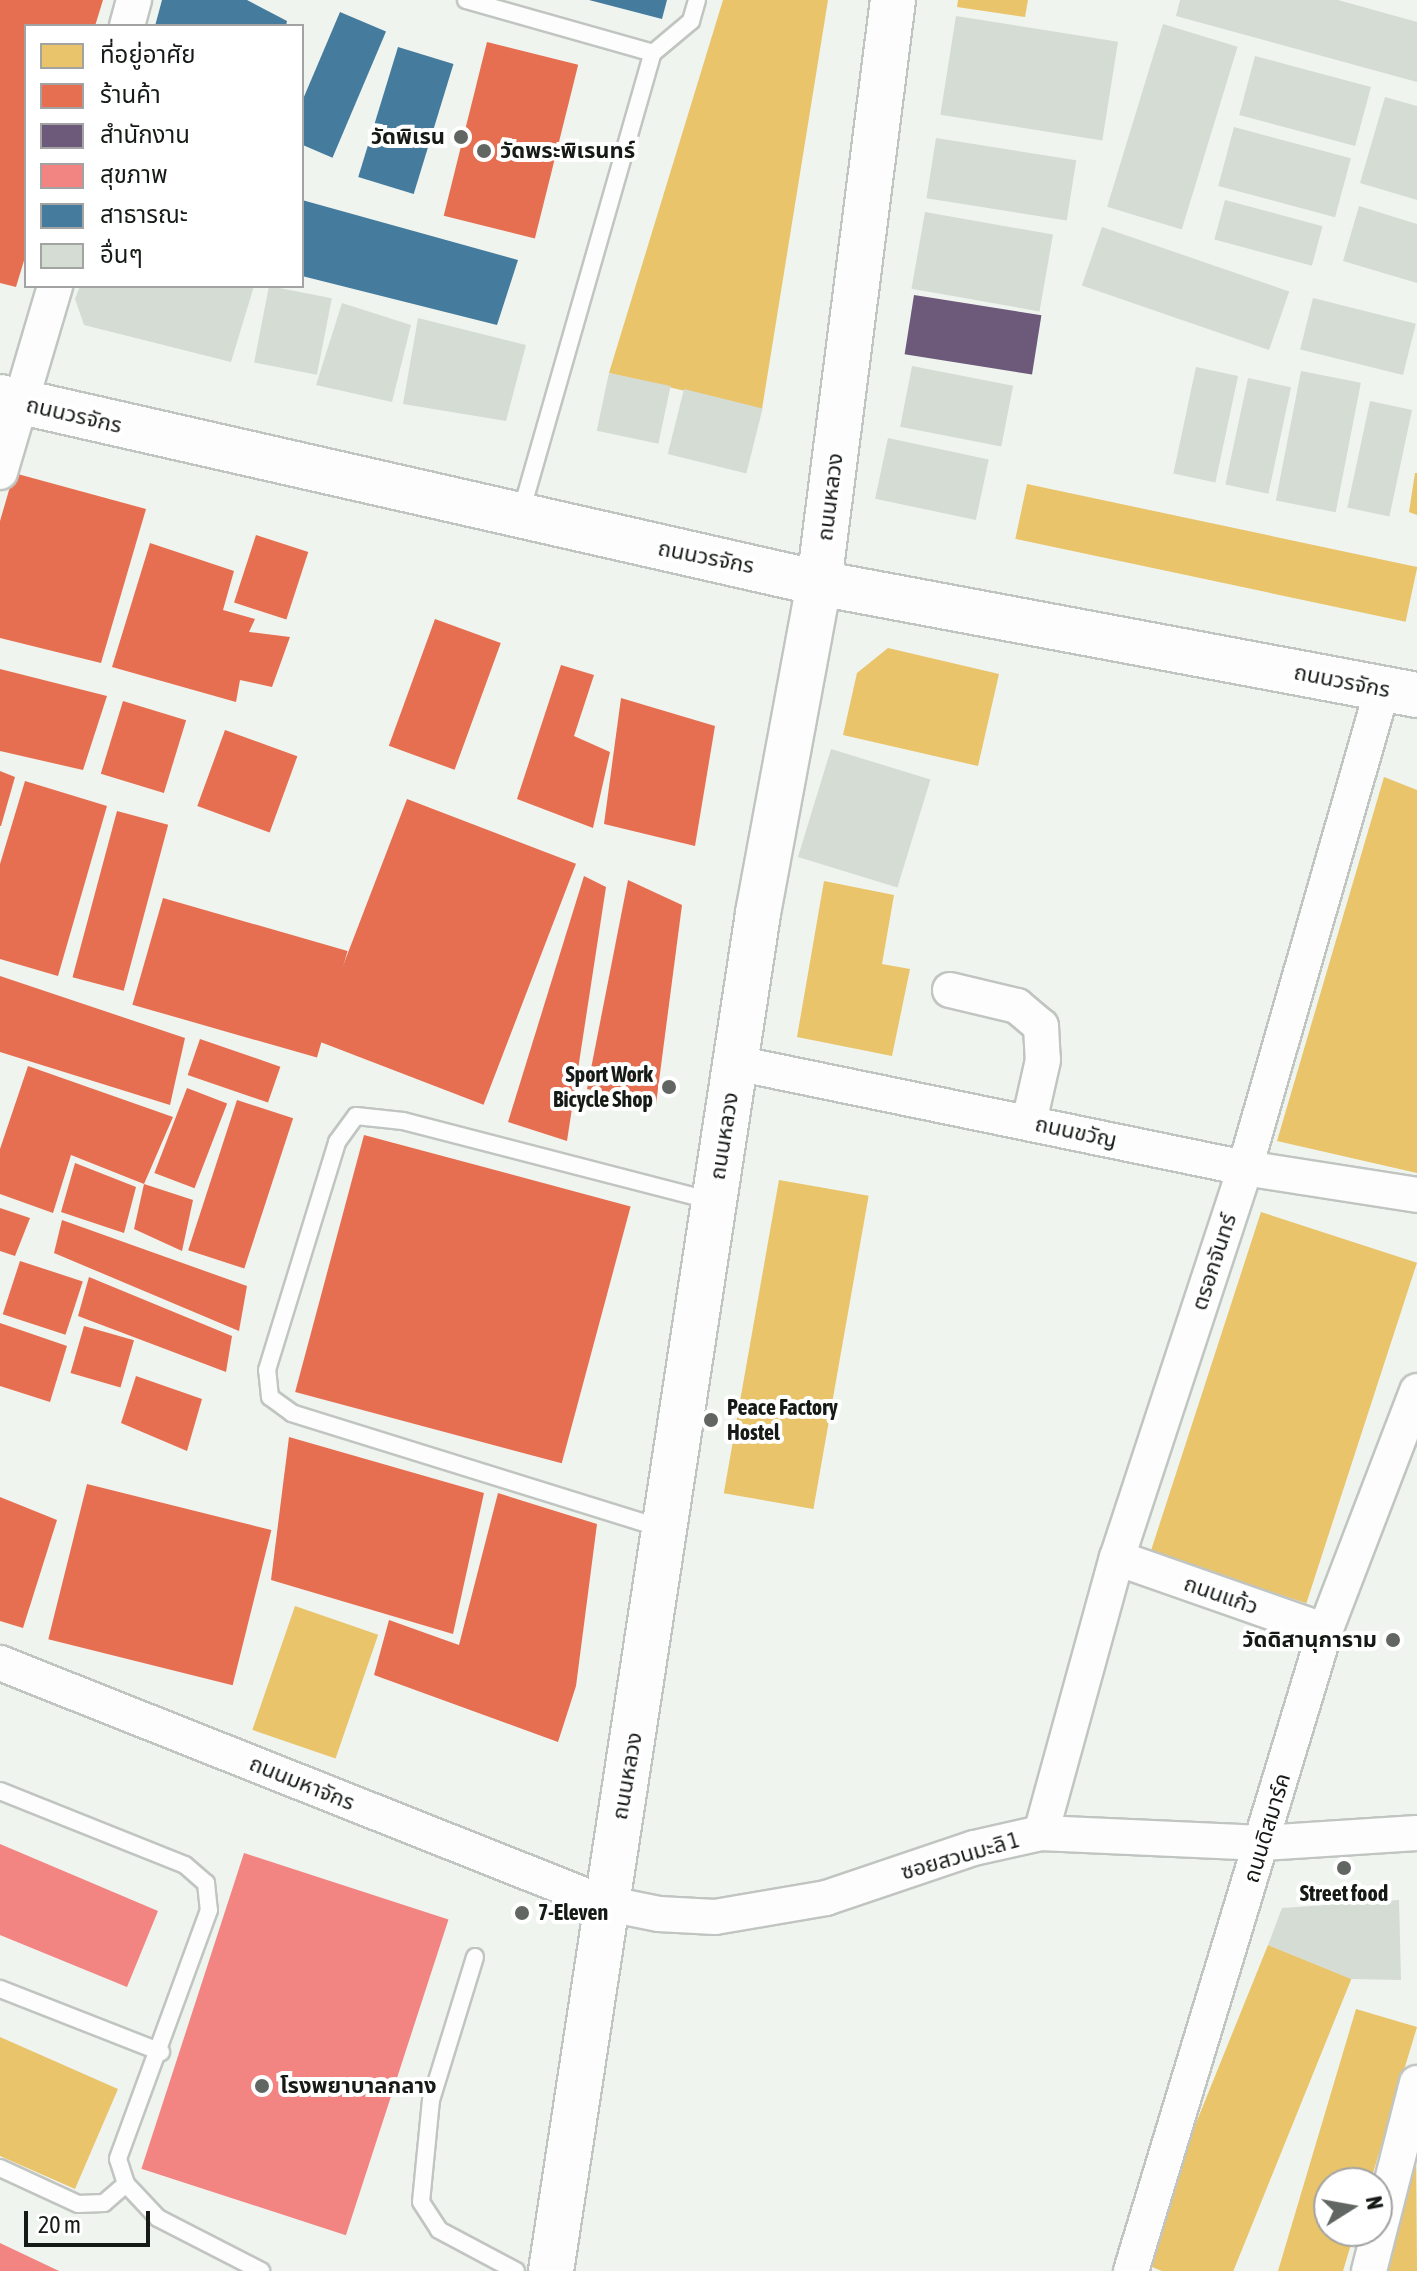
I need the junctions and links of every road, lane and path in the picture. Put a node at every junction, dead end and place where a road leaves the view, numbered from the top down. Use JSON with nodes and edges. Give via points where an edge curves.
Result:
{"nodes":[{"id":1,"x":134,"y":0,"type":"edge"},
{"id":2,"x":466,"y":0,"type":"edge"},
{"id":3,"x":697,"y":0,"type":"edge"},
{"id":4,"x":893,"y":0,"type":"edge"},
{"id":5,"x":128,"y":24,"type":"edge"},
{"id":6,"x":653,"y":53,"type":"junction"},
{"id":7,"x":54,"y":288,"type":"edge"},
{"id":8,"x":10,"y":400,"type":"edge"},
{"id":9,"x":0,"y":472,"type":"edge"},
{"id":10,"x":520,"y":517,"type":"junction"},
{"id":11,"x":819,"y":583,"type":"junction"},
{"id":12,"x":1400,"y":692,"type":"edge"},
{"id":13,"x":950,"y":990,"type":"dead end"},
{"id":14,"x":736,"y":1063,"type":"junction"},
{"id":15,"x":1029,"y":1122,"type":"junction"},
{"id":16,"x":1245,"y":1168,"type":"junction"},
{"id":17,"x":1417,"y":1195,"type":"edge"},
{"id":18,"x":713,"y":1202,"type":"junction"},
{"id":19,"x":1417,"y":1391,"type":"edge"},
{"id":20,"x":666,"y":1530,"type":"junction"},
{"id":21,"x":1117,"y":1558,"type":"junction"},
{"id":22,"x":1325,"y":1631,"type":"junction"},
{"id":23,"x":0,"y":1663,"type":"edge"},
{"id":24,"x":0,"y":1791,"type":"edge"},
{"id":25,"x":1041,"y":1833,"type":"junction"},
{"id":26,"x":1417,"y":1833,"type":"edge"},
{"id":27,"x":1263,"y":1843,"type":"junction"},
{"id":28,"x":604,"y":1903,"type":"junction"},
{"id":29,"x":475,"y":1957,"type":"dead end"},
{"id":30,"x":0,"y":1989,"type":"edge"},
{"id":31,"x":161,"y":2052,"type":"junction"},
{"id":32,"x":1417,"y":2083,"type":"edge"},
{"id":33,"x":0,"y":2168,"type":"edge"},
{"id":34,"x":126,"y":2184,"type":"junction"},
{"id":35,"x":261,"y":2271,"type":"edge"},
{"id":36,"x":516,"y":2271,"type":"edge"},
{"id":37,"x":551,"y":2271,"type":"edge"},
{"id":38,"x":1131,"y":2271,"type":"edge"},
{"id":39,"x":1369,"y":2271,"type":"edge"}],
"edges":[{"from":1,"to":5,"type":"street"},
{"from":2,"to":6,"type":"lane"},
{"from":3,"to":6,"type":"lane","via":[[691,21]]},
{"from":4,"to":11,"type":"street","name":"ถนนหลวง"},
{"from":6,"to":10,"type":"lane"},
{"from":7,"to":8,"type":"street"},
{"from":8,"to":9,"type":"street"},
{"from":8,"to":10,"type":"street","name":"ถนนวรจักร"},
{"from":10,"to":11,"type":"street","name":"ถนนวรจักร"},
{"from":11,"to":12,"type":"street","name":"ถนนวรจักร"},
{"from":11,"to":14,"type":"street","name":"ถนนหลวง"},
{"from":12,"to":16,"type":"street","name":"ตรอกจันทร์"},
{"from":13,"to":15,"type":"street","via":[[1017,1006],[1041,1026],[1043,1060]]},
{"from":14,"to":15,"type":"street","name":"ถนนขวัญ"},
{"from":14,"to":18,"type":"street","name":"ถนนหลวง"},
{"from":15,"to":16,"type":"street","name":"ถนนขวัญ"},
{"from":16,"to":17,"type":"street","name":"ถนนขวัญ"},
{"from":16,"to":21,"type":"street","name":"ตรอกจันทร์"},
{"from":18,"to":20,"type":"street","name":"ถนนหลวง"},
{"from":18,"to":20,"type":"lane","via":[[403,1121],[356,1116],[337,1142],[267,1370],[270,1397],[292,1413]]},
{"from":19,"to":22,"type":"street","name":"ถนนดิสมาร์ค"},
{"from":20,"to":28,"type":"street","name":"ถนนหลวง"},
{"from":21,"to":22,"type":"street","name":"ถนนแก้ว"},
{"from":21,"to":25,"type":"street","name":"ตรอกจันทร์"},
{"from":22,"to":27,"type":"street","name":"ถนนดิสมาร์ค"},
{"from":23,"to":28,"type":"street","name":"ถนนมหาจักร"},
{"from":24,"to":31,"type":"lane","via":[[185,1865],[206,1883],[209,1910]]},
{"from":25,"to":27,"type":"street","name":"ซอยสวนมะลิ 1"},
{"from":25,"to":28,"type":"street","name":"ซอยสวนมะลิ 1","via":[[974,1848],[798,1904],[715,1917]]},
{"from":26,"to":27,"type":"street","name":"ซอยสวนมะลิ 1"},
{"from":27,"to":38,"type":"street","name":"ถนนดิสมาร์ค"},
{"from":28,"to":37,"type":"street","name":"ถนนหลวง"},
{"from":29,"to":36,"type":"lane","via":[[431,2100],[421,2202],[439,2230]]},
{"from":30,"to":31,"type":"lane"},
{"from":31,"to":34,"type":"lane","via":[[118,2159]]},
{"from":32,"to":39,"type":"street"},
{"from":33,"to":34,"type":"lane","via":[[78,2204],[104,2203]]},
{"from":34,"to":35,"type":"lane","via":[[158,2218]]}]}
